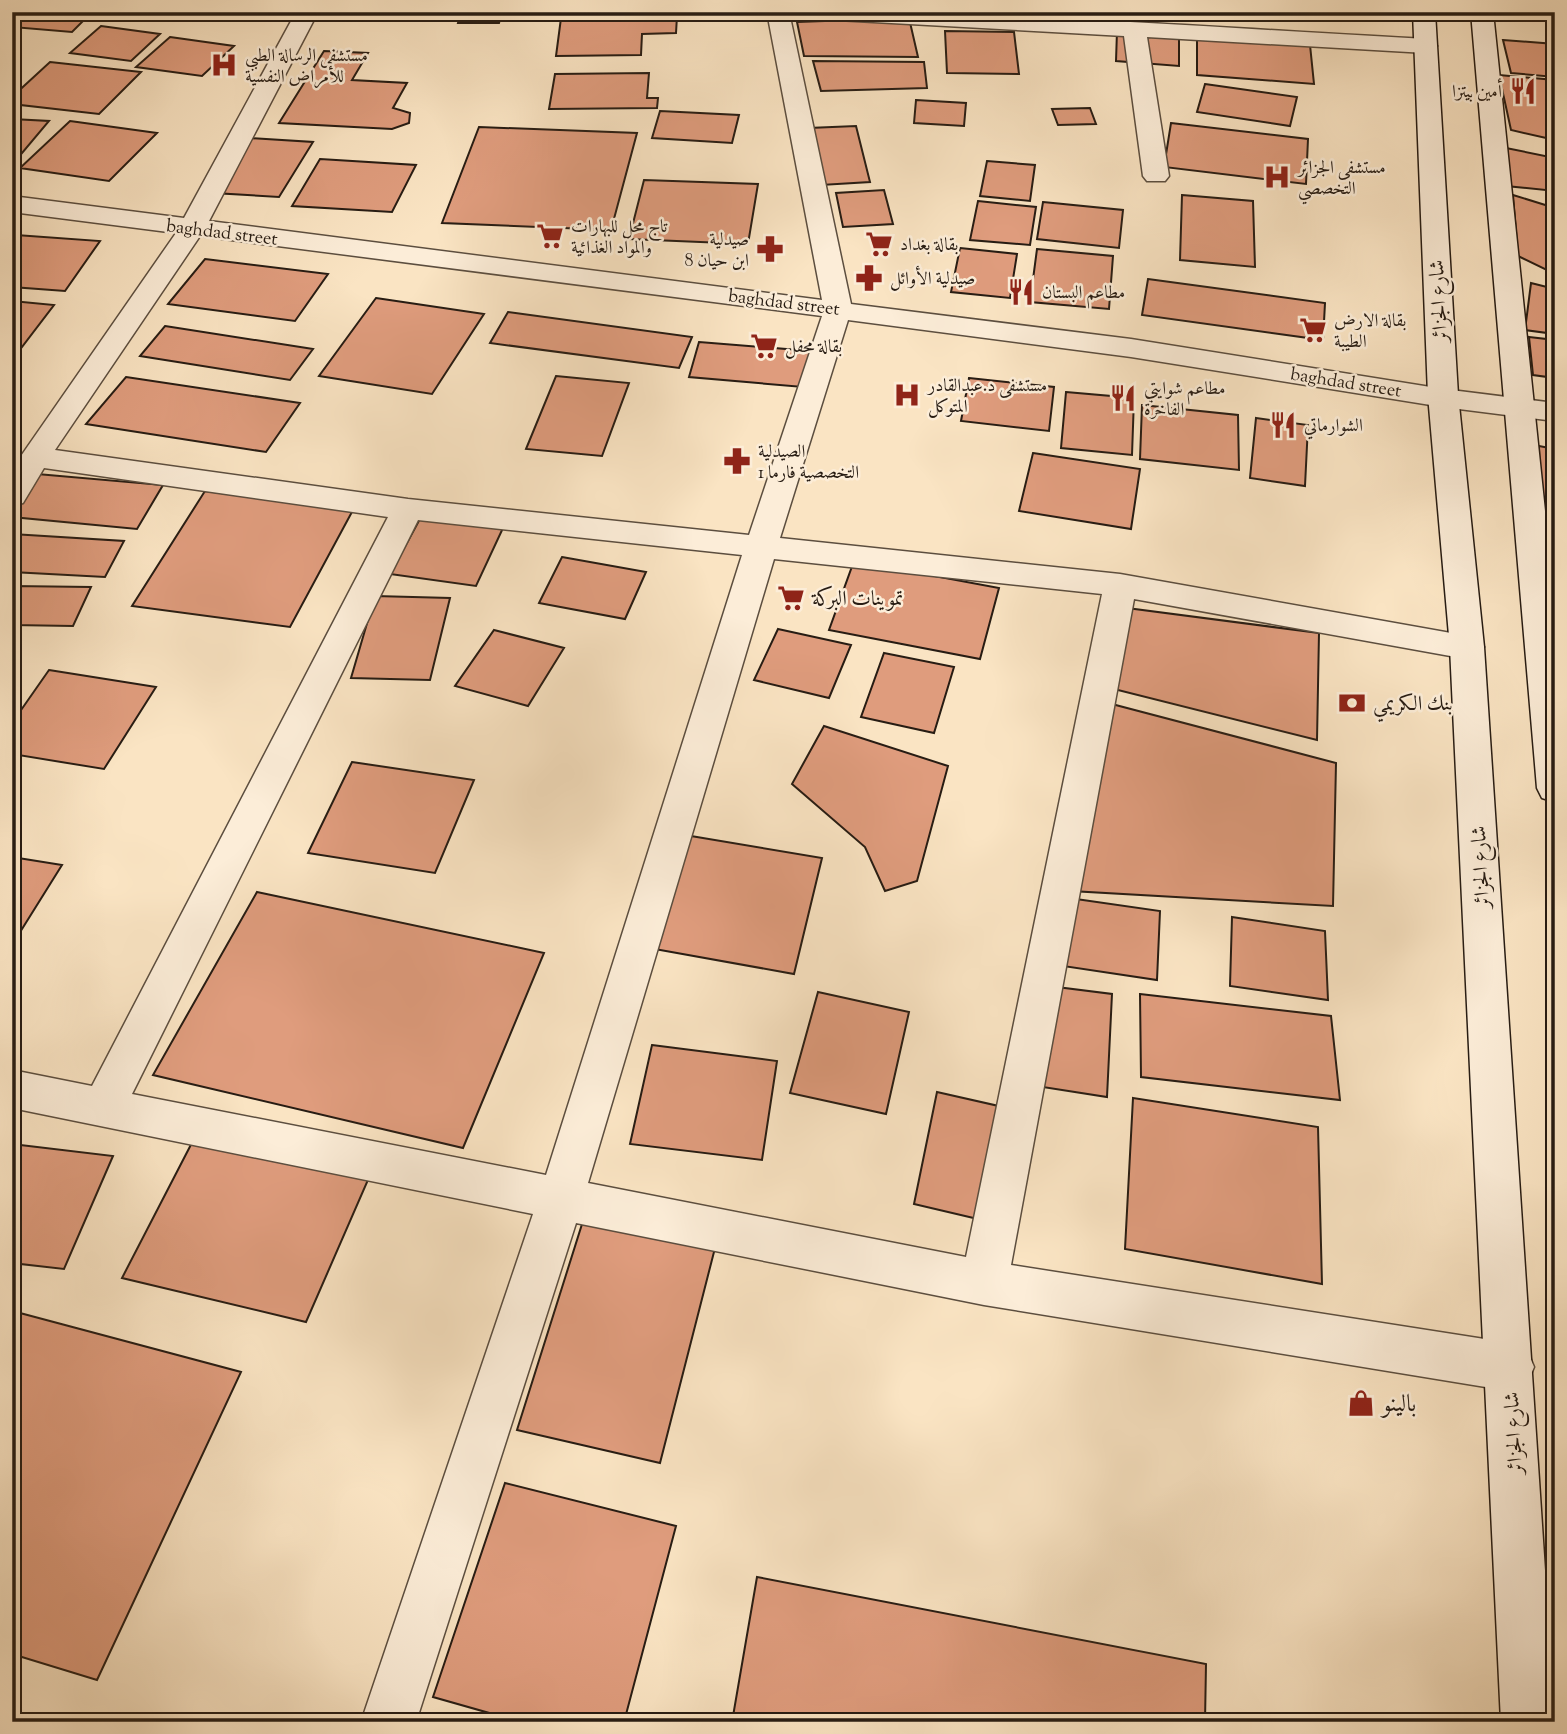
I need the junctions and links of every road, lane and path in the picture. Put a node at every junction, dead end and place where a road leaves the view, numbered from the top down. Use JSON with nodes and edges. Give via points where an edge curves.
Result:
{"nodes":[{"id":1,"x":307,"y":12,"type":"edge"},
{"id":2,"x":778,"y":12,"type":"edge"},
{"id":3,"x":820,"y":12,"type":"edge"},
{"id":4,"x":1482,"y":12,"type":"edge"},
{"id":5,"x":1134,"y":28,"type":"junction"},
{"id":6,"x":1425,"y":29,"type":"edge"},
{"id":7,"x":1156,"y":176,"type":"dead end"},
{"id":8,"x":12,"y":204,"type":"edge"},
{"id":9,"x":192,"y":228,"type":"junction"},
{"id":10,"x":838,"y":309,"type":"junction"},
{"id":11,"x":1443,"y":398,"type":"junction"},
{"id":12,"x":1518,"y":406,"type":"junction"},
{"id":13,"x":1555,"y":412,"type":"edge"},
{"id":14,"x":36,"y":457,"type":"junction"},
{"id":15,"x":12,"y":496,"type":"edge"},
{"id":16,"x":408,"y":509,"type":"junction"},
{"id":17,"x":761,"y":547,"type":"junction"},
{"id":18,"x":1120,"y":585,"type":"junction"},
{"id":19,"x":1467,"y":647,"type":"junction"},
{"id":20,"x":1555,"y":788,"type":"edge"},
{"id":21,"x":12,"y":1089,"type":"edge"},
{"id":22,"x":104,"y":1106,"type":"junction"},
{"id":23,"x":561,"y":1199,"type":"junction"},
{"id":24,"x":984,"y":1283,"type":"junction"},
{"id":25,"x":1510,"y":1367,"type":"junction"},
{"id":26,"x":388,"y":1722,"type":"edge"},
{"id":27,"x":1529,"y":1722,"type":"edge"}],
"edges":[{"from":1,"to":9,"type":"street"},
{"from":2,"to":10,"type":"street"},
{"from":3,"to":5,"type":"street"},
{"from":4,"to":12,"type":"street"},
{"from":5,"to":6,"type":"street"},
{"from":5,"to":7,"type":"street"},
{"from":6,"to":11,"type":"street","name":"شارع الجزائر"},
{"from":8,"to":9,"type":"street","name":"baghdad street"},
{"from":9,"to":10,"type":"street","name":"baghdad street"},
{"from":9,"to":14,"type":"street"},
{"from":10,"to":11,"type":"street","name":"baghdad street","via":[[1131,348]]},
{"from":10,"to":17,"type":"street"},
{"from":11,"to":12,"type":"street","name":"baghdad street"},
{"from":11,"to":19,"type":"street","name":"شارع الجزائر"},
{"from":12,"to":13,"type":"street","name":"baghdad street"},
{"from":12,"to":20,"type":"street"},
{"from":14,"to":15,"type":"street"},
{"from":14,"to":16,"type":"street"},
{"from":16,"to":17,"type":"street"},
{"from":16,"to":22,"type":"street"},
{"from":17,"to":18,"type":"street"},
{"from":17,"to":23,"type":"street"},
{"from":18,"to":19,"type":"street"},
{"from":18,"to":24,"type":"street"},
{"from":19,"to":25,"type":"street","name":"شارع الجزائر"},
{"from":21,"to":22,"type":"street"},
{"from":22,"to":23,"type":"street"},
{"from":23,"to":24,"type":"street"},
{"from":23,"to":26,"type":"street"},
{"from":24,"to":25,"type":"street"},
{"from":25,"to":27,"type":"street","name":"شارع الجزائر"}]}
